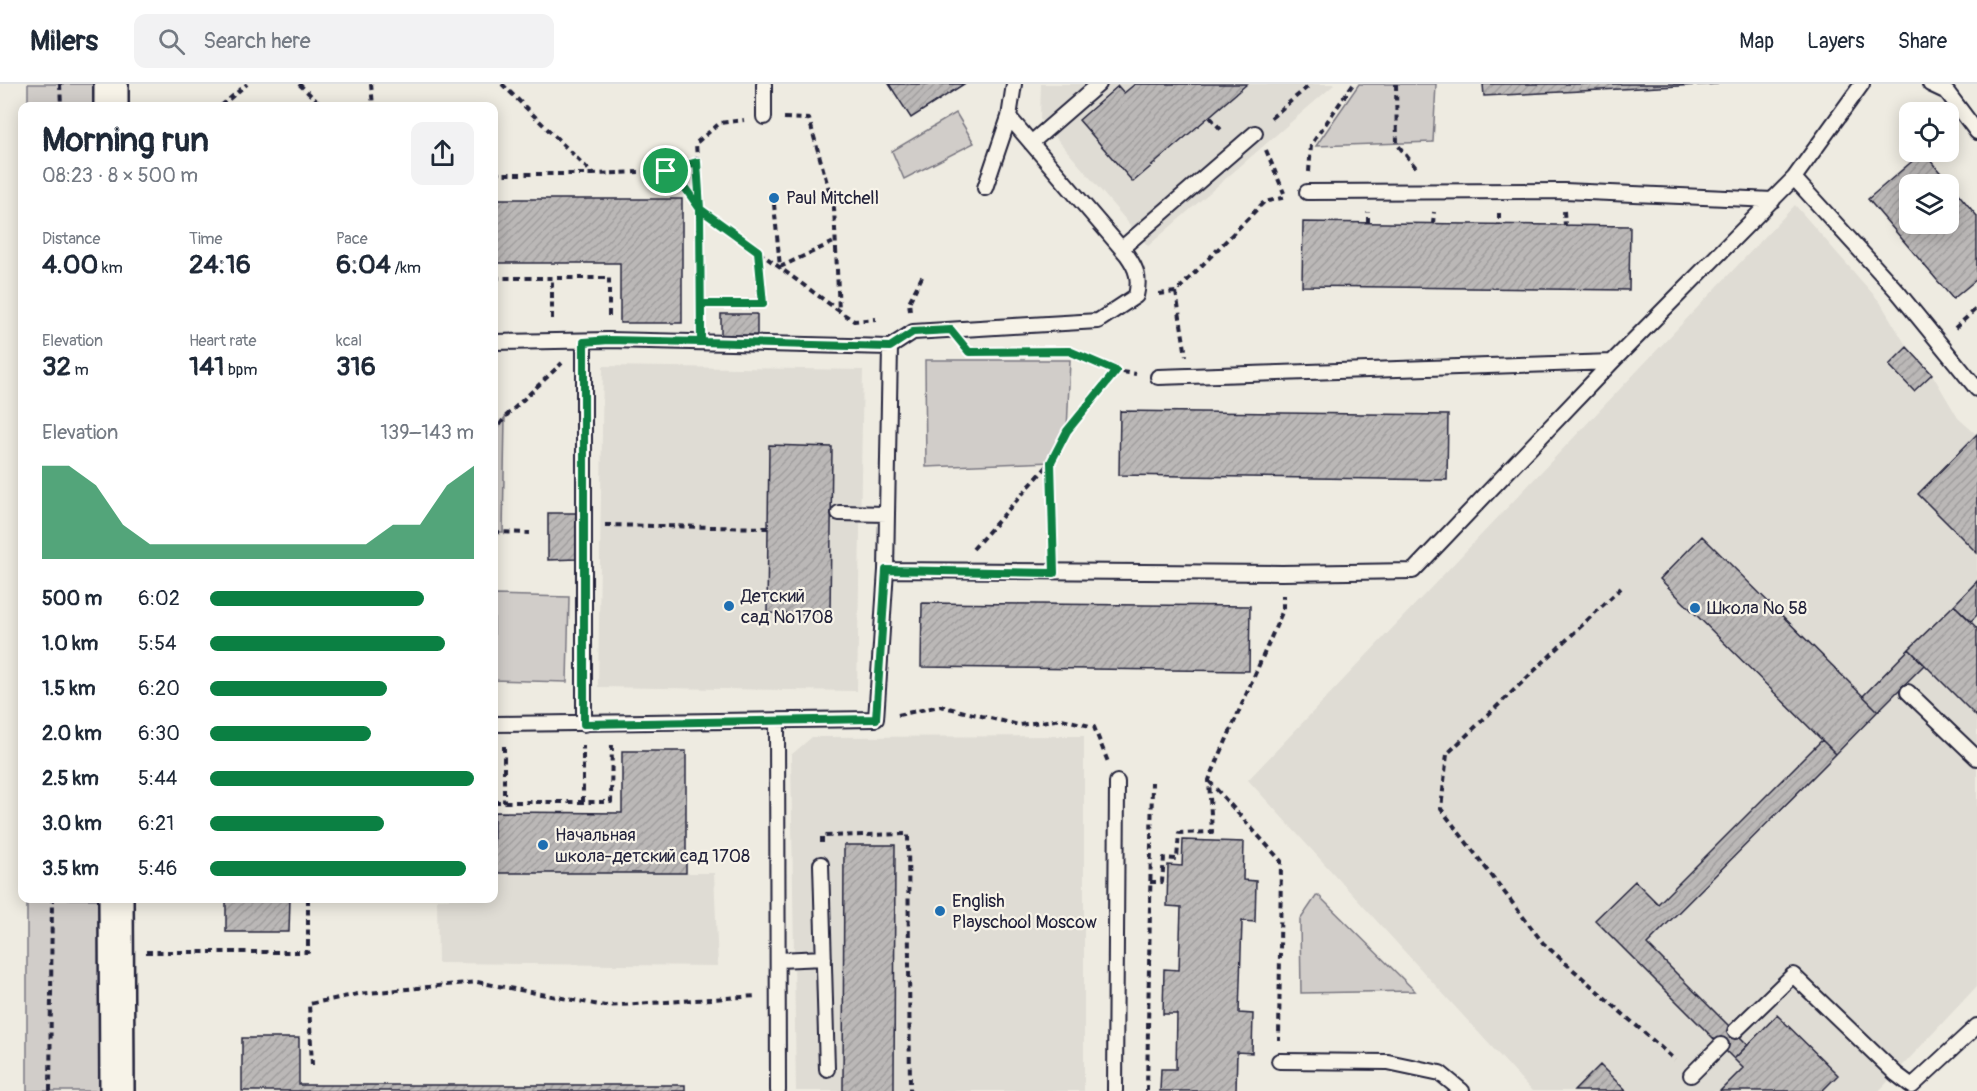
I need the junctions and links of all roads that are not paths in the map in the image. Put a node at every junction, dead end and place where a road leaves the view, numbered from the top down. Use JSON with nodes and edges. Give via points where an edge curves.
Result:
{"nodes":[{"id":1,"x":111,"y":84,"type":"edge"},
{"id":2,"x":764,"y":84,"type":"edge"},
{"id":3,"x":1014,"y":84,"type":"edge"},
{"id":4,"x":1099,"y":84,"type":"edge"},
{"id":5,"x":1862,"y":84,"type":"edge"},
{"id":6,"x":1930,"y":84,"type":"edge"},
{"id":7,"x":111,"y":102,"type":"edge"},
{"id":8,"x":764,"y":117,"type":"road end"},
{"id":9,"x":1009,"y":117,"type":"junction"},
{"id":10,"x":1977,"y":132,"type":"edge"},
{"id":11,"x":1255,"y":133,"type":"road end"},
{"id":12,"x":1031,"y":143,"type":"junction"},
{"id":13,"x":1794,"y":178,"type":"junction"},
{"id":14,"x":985,"y":188,"type":"dead end"},
{"id":15,"x":1308,"y":192,"type":"road end"},
{"id":16,"x":1773,"y":200,"type":"junction"},
{"id":17,"x":1122,"y":248,"type":"junction"},
{"id":18,"x":498,"y":342,"type":"edge"},
{"id":19,"x":584,"y":342,"type":"junction"},
{"id":20,"x":890,"y":347,"type":"junction"},
{"id":21,"x":1612,"y":362,"type":"junction"},
{"id":22,"x":1158,"y":377,"type":"dead end"},
{"id":23,"x":1977,"y":389,"type":"edge"},
{"id":24,"x":840,"y":513,"type":"dead end"},
{"id":25,"x":887,"y":514,"type":"junction"},
{"id":26,"x":886,"y":570,"type":"junction"},
{"id":27,"x":1908,"y":692,"type":"dead end"},
{"id":28,"x":777,"y":720,"type":"junction"},
{"id":29,"x":499,"y":724,"type":"edge"},
{"id":30,"x":584,"y":724,"type":"junction"},
{"id":31,"x":1977,"y":758,"type":"edge"},
{"id":32,"x":1117,"y":782,"type":"road end"},
{"id":33,"x":821,"y":864,"type":"road end"},
{"id":34,"x":116,"y":903,"type":"edge"},
{"id":35,"x":824,"y":958,"type":"junction"},
{"id":36,"x":778,"y":960,"type":"junction"},
{"id":37,"x":1977,"y":1026,"type":"edge"},
{"id":38,"x":1735,"y":1031,"type":"dead end"},
{"id":39,"x":1721,"y":1045,"type":"dead end"},
{"id":40,"x":1279,"y":1061,"type":"road end"},
{"id":41,"x":827,"y":1069,"type":"dead end"},
{"id":42,"x":1691,"y":1075,"type":"road end"},
{"id":43,"x":117,"y":1091,"type":"edge"},
{"id":44,"x":778,"y":1091,"type":"edge"},
{"id":45,"x":1115,"y":1091,"type":"edge"},
{"id":46,"x":1462,"y":1091,"type":"edge"}],
"edges":[{"from":1,"to":7,"type":"street"},
{"from":2,"to":8,"type":"lane"},
{"from":3,"to":9,"type":"lane"},
{"from":4,"to":12,"type":"lane"},
{"from":5,"to":13,"type":"lane"},
{"from":6,"to":10,"type":"lane","via":[[1947,92]]},
{"from":9,"to":12,"type":"lane"},
{"from":9,"to":14,"type":"lane"},
{"from":11,"to":17,"type":"lane"},
{"from":12,"to":17,"type":"lane"},
{"from":13,"to":16,"type":"lane"},
{"from":13,"to":23,"type":"lane","via":[[1897,291]]},
{"from":15,"to":16,"type":"lane","via":[[1564,191]]},
{"from":16,"to":21,"type":"lane"},
{"from":17,"to":20,"type":"lane","via":[[1136,267],[1136,296],[1098,321],[913,332]]},
{"from":18,"to":19,"type":"lane"},
{"from":19,"to":20,"type":"lane"},
{"from":19,"to":30,"type":"lane"},
{"from":20,"to":25,"type":"lane"},
{"from":21,"to":22,"type":"lane"},
{"from":21,"to":26,"type":"lane","via":[[1413,571]]},
{"from":24,"to":25,"type":"lane"},
{"from":25,"to":26,"type":"lane"},
{"from":26,"to":28,"type":"lane","via":[[876,719]]},
{"from":27,"to":31,"type":"lane"},
{"from":28,"to":30,"type":"lane"},
{"from":28,"to":36,"type":"lane"},
{"from":29,"to":30,"type":"lane"},
{"from":32,"to":45,"type":"lane"},
{"from":33,"to":35,"type":"lane"},
{"from":34,"to":43,"type":"street"},
{"from":35,"to":36,"type":"lane"},
{"from":35,"to":41,"type":"lane"},
{"from":36,"to":44,"type":"lane"},
{"from":37,"to":38,"type":"lane","via":[[1912,1086],[1793,975]]},
{"from":39,"to":42,"type":"lane"},
{"from":40,"to":46,"type":"lane","via":[[1388,1062],[1440,1073]]}]}
